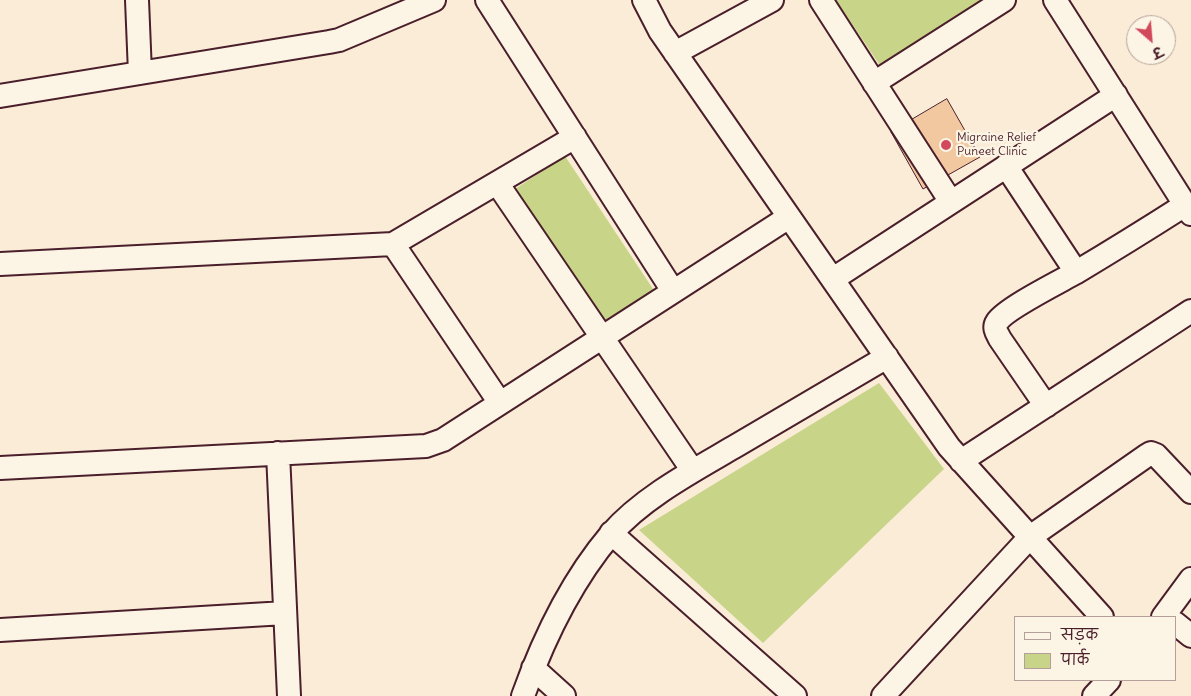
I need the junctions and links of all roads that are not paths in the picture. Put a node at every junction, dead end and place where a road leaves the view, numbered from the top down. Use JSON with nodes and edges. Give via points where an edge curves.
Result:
{"nodes":[{"id":1,"x":137,"y":0,"type":"edge"},
{"id":2,"x":434,"y":0,"type":"edge"},
{"id":3,"x":487,"y":0,"type":"edge"},
{"id":4,"x":644,"y":0,"type":"edge"},
{"id":5,"x":772,"y":0,"type":"edge"},
{"id":6,"x":821,"y":0,"type":"edge"},
{"id":7,"x":1004,"y":0,"type":"edge"},
{"id":8,"x":1056,"y":0,"type":"edge"},
{"id":9,"x":675,"y":53,"type":"junction"},
{"id":10,"x":140,"y":73,"type":"junction"},
{"id":11,"x":874,"y":83,"type":"junction"},
{"id":12,"x":1116,"y":95,"type":"junction"},
{"id":13,"x":0,"y":96,"type":"edge"},
{"id":14,"x":575,"y":138,"type":"junction"},
{"id":15,"x":1006,"y":166,"type":"junction"},
{"id":16,"x":496,"y":183,"type":"junction"},
{"id":17,"x":950,"y":202,"type":"junction"},
{"id":18,"x":1188,"y":209,"type":"edge"},
{"id":19,"x":789,"y":217,"type":"junction"},
{"id":20,"x":393,"y":244,"type":"junction"},
{"id":21,"x":0,"y":264,"type":"edge"},
{"id":22,"x":1076,"y":272,"type":"junction"},
{"id":23,"x":832,"y":279,"type":"junction"},
{"id":24,"x":673,"y":291,"type":"junction"},
{"id":25,"x":1191,"y":311,"type":"edge"},
{"id":26,"x":603,"y":337,"type":"junction"},
{"id":27,"x":887,"y":357,"type":"junction"},
{"id":28,"x":500,"y":403,"type":"junction"},
{"id":29,"x":1046,"y":406,"type":"junction"},
{"id":30,"x":278,"y":453,"type":"junction"},
{"id":31,"x":961,"y":461,"type":"junction"},
{"id":32,"x":0,"y":468,"type":"edge"},
{"id":33,"x":693,"y":471,"type":"junction"},
{"id":34,"x":1191,"y":492,"type":"edge"},
{"id":35,"x":611,"y":533,"type":"junction"},
{"id":36,"x":1030,"y":537,"type":"junction"},
{"id":37,"x":1191,"y":579,"type":"edge"},
{"id":38,"x":285,"y":613,"type":"junction"},
{"id":39,"x":1101,"y":616,"type":"edge"},
{"id":40,"x":1169,"y":616,"type":"edge"},
{"id":41,"x":1176,"y":624,"type":"edge"},
{"id":42,"x":0,"y":630,"type":"edge"},
{"id":43,"x":1191,"y":636,"type":"edge"},
{"id":44,"x":533,"y":668,"type":"junction"},
{"id":45,"x":1108,"y":681,"type":"edge"},
{"id":46,"x":289,"y":696,"type":"edge"},
{"id":47,"x":523,"y":696,"type":"edge"},
{"id":48,"x":564,"y":696,"type":"edge"},
{"id":49,"x":795,"y":696,"type":"edge"},
{"id":50,"x":883,"y":696,"type":"edge"},
{"id":51,"x":1094,"y":696,"type":"edge"}],
"edges":[{"from":1,"to":10,"type":"street"},
{"from":2,"to":10,"type":"street","via":[[339,40]]},
{"from":3,"to":14,"type":"street"},
{"from":4,"to":9,"type":"street"},
{"from":5,"to":9,"type":"street"},
{"from":6,"to":11,"type":"street"},
{"from":7,"to":11,"type":"street"},
{"from":8,"to":12,"type":"street"},
{"from":9,"to":19,"type":"street"},
{"from":10,"to":13,"type":"street"},
{"from":11,"to":17,"type":"street"},
{"from":12,"to":15,"type":"street"},
{"from":12,"to":18,"type":"street"},
{"from":14,"to":16,"type":"street"},
{"from":14,"to":24,"type":"street"},
{"from":15,"to":17,"type":"street"},
{"from":15,"to":22,"type":"street"},
{"from":16,"to":20,"type":"street"},
{"from":16,"to":26,"type":"street"},
{"from":17,"to":23,"type":"street"},
{"from":18,"to":22,"type":"street"},
{"from":19,"to":23,"type":"street"},
{"from":19,"to":24,"type":"street"},
{"from":20,"to":21,"type":"street"},
{"from":20,"to":28,"type":"street"},
{"from":22,"to":29,"type":"street","via":[[996,323],[1000,339]]},
{"from":23,"to":27,"type":"street"},
{"from":24,"to":26,"type":"street"},
{"from":25,"to":29,"type":"street"},
{"from":26,"to":28,"type":"street"},
{"from":26,"to":33,"type":"street"},
{"from":27,"to":31,"type":"street"},
{"from":27,"to":33,"type":"street"},
{"from":28,"to":30,"type":"street","via":[[443,440],[426,446]]},
{"from":29,"to":31,"type":"street"},
{"from":30,"to":32,"type":"street"},
{"from":30,"to":38,"type":"street"},
{"from":31,"to":36,"type":"street"},
{"from":33,"to":35,"type":"street","via":[[642,505]]},
{"from":34,"to":36,"type":"street","via":[[1156,454],[1151,454]]},
{"from":35,"to":44,"type":"street","via":[[574,584]]},
{"from":35,"to":49,"type":"street"},
{"from":36,"to":39,"type":"street"},
{"from":36,"to":50,"type":"street"},
{"from":37,"to":40,"type":"street"},
{"from":38,"to":42,"type":"street"},
{"from":38,"to":46,"type":"street"},
{"from":41,"to":43,"type":"street"},
{"from":44,"to":47,"type":"street"},
{"from":44,"to":48,"type":"street"},
{"from":45,"to":51,"type":"street"}]}
